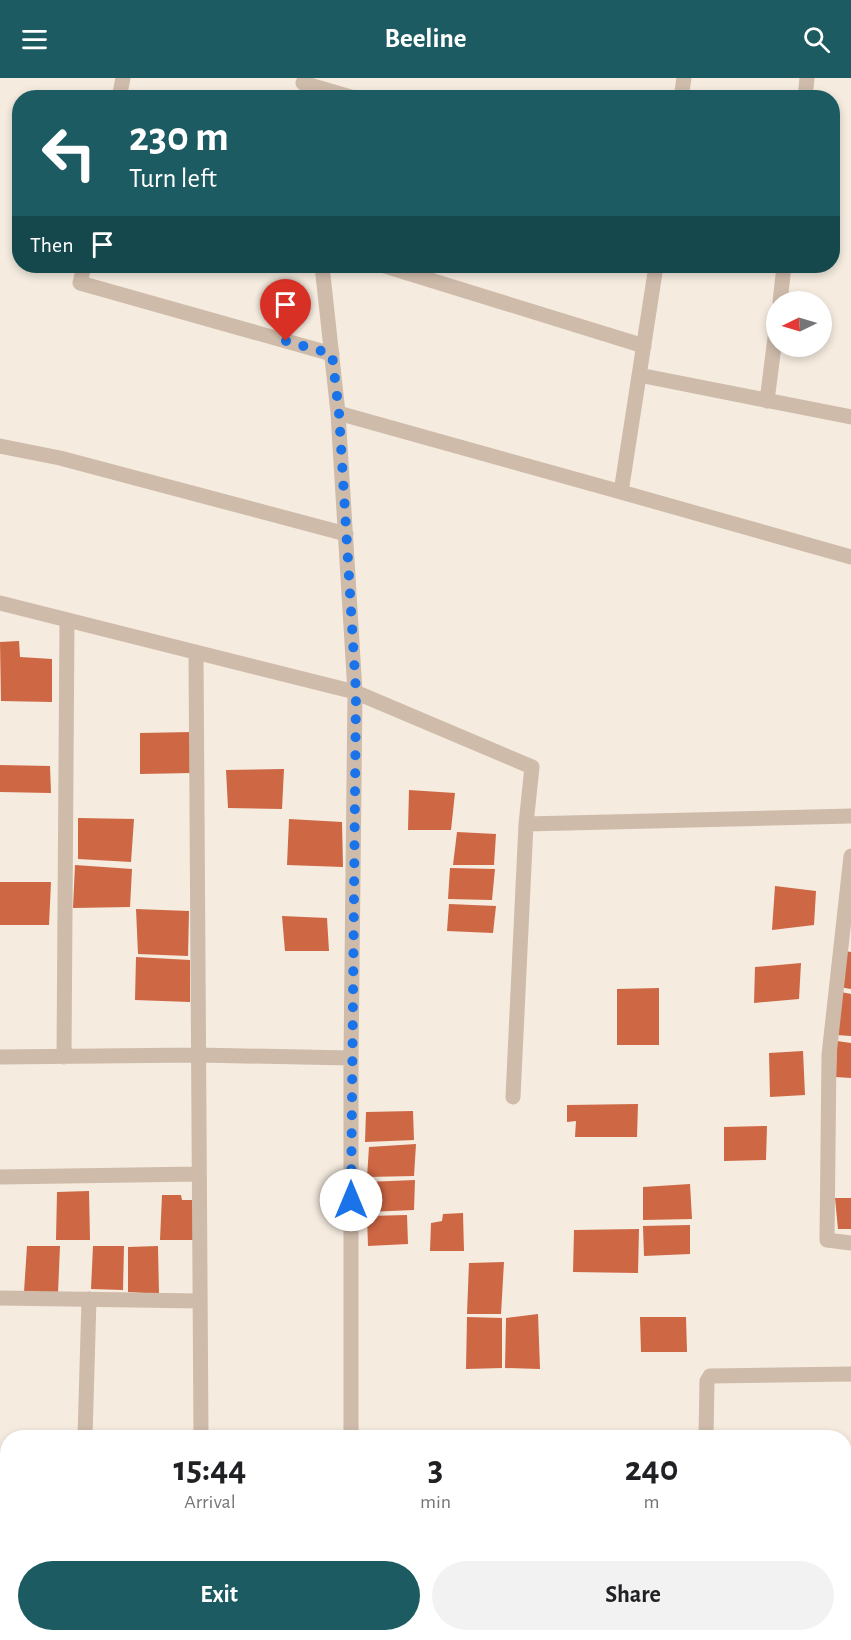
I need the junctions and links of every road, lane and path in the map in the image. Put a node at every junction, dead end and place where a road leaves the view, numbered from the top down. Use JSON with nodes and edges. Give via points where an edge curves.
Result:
{"nodes":[{"id":1,"x":303,"y":86,"type":"edge"},
{"id":2,"x":320,"y":90,"type":"edge"},
{"id":3,"x":82,"y":273,"type":"edge"},
{"id":4,"x":323,"y":273,"type":"edge"},
{"id":5,"x":408,"y":273,"type":"edge"},
{"id":6,"x":655,"y":273,"type":"edge"},
{"id":7,"x":783,"y":273,"type":"edge"},
{"id":8,"x":781,"y":291,"type":"edge"},
{"id":9,"x":644,"y":346,"type":"junction"},
{"id":10,"x":332,"y":354,"type":"junction"},
{"id":11,"x":773,"y":357,"type":"edge"},
{"id":12,"x":639,"y":375,"type":"junction"},
{"id":13,"x":767,"y":401,"type":"junction"},
{"id":14,"x":339,"y":413,"type":"junction"},
{"id":15,"x":851,"y":417,"type":"edge"},
{"id":16,"x":0,"y":446,"type":"edge"},
{"id":17,"x":621,"y":492,"type":"junction"},
{"id":18,"x":346,"y":534,"type":"junction"},
{"id":19,"x":851,"y":557,"type":"edge"},
{"id":20,"x":0,"y":603,"type":"edge"},
{"id":21,"x":67,"y":620,"type":"junction"},
{"id":22,"x":196,"y":652,"type":"junction"},
{"id":23,"x":356,"y":692,"type":"junction"},
{"id":24,"x":851,"y":816,"type":"edge"},
{"id":25,"x":526,"y":824,"type":"junction"},
{"id":26,"x":851,"y":856,"type":"edge"},
{"id":27,"x":198,"y":1055,"type":"junction"},
{"id":28,"x":0,"y":1057,"type":"edge"},
{"id":29,"x":64,"y":1057,"type":"junction"},
{"id":30,"x":351,"y":1059,"type":"junction"},
{"id":31,"x":513,"y":1097,"type":"dead end"},
{"id":32,"x":199,"y":1174,"type":"junction"},
{"id":33,"x":0,"y":1177,"type":"edge"},
{"id":34,"x":851,"y":1244,"type":"edge"},
{"id":35,"x":0,"y":1298,"type":"edge"},
{"id":36,"x":89,"y":1299,"type":"junction"},
{"id":37,"x":200,"y":1301,"type":"junction"},
{"id":38,"x":851,"y":1374,"type":"edge"},
{"id":39,"x":85,"y":1430,"type":"edge"},
{"id":40,"x":201,"y":1430,"type":"edge"},
{"id":41,"x":351,"y":1430,"type":"edge"},
{"id":42,"x":706,"y":1430,"type":"edge"}],
"edges":[{"from":1,"to":2,"type":"street"},
{"from":3,"to":10,"type":"street","via":[[80,283]]},
{"from":4,"to":10,"type":"street"},
{"from":5,"to":9,"type":"street"},
{"from":6,"to":9,"type":"street"},
{"from":7,"to":8,"type":"street"},
{"from":9,"to":12,"type":"street"},
{"from":10,"to":14,"type":"street"},
{"from":11,"to":13,"type":"street"},
{"from":12,"to":13,"type":"street"},
{"from":12,"to":17,"type":"street"},
{"from":13,"to":15,"type":"street"},
{"from":14,"to":17,"type":"street"},
{"from":14,"to":18,"type":"street"},
{"from":16,"to":18,"type":"street","via":[[60,458]]},
{"from":17,"to":19,"type":"street"},
{"from":18,"to":23,"type":"street"},
{"from":20,"to":21,"type":"street"},
{"from":21,"to":22,"type":"street"},
{"from":21,"to":29,"type":"street"},
{"from":22,"to":23,"type":"street"},
{"from":22,"to":27,"type":"street"},
{"from":23,"to":25,"type":"street","via":[[532,767]]},
{"from":23,"to":30,"type":"street"},
{"from":24,"to":25,"type":"street"},
{"from":25,"to":31,"type":"street"},
{"from":26,"to":34,"type":"street","via":[[830,1055],[827,1240]]},
{"from":27,"to":29,"type":"street"},
{"from":27,"to":30,"type":"street"},
{"from":27,"to":32,"type":"street"},
{"from":28,"to":29,"type":"street"},
{"from":30,"to":41,"type":"street"},
{"from":32,"to":33,"type":"street"},
{"from":32,"to":37,"type":"street"},
{"from":35,"to":36,"type":"street"},
{"from":36,"to":37,"type":"street"},
{"from":36,"to":39,"type":"street"},
{"from":37,"to":40,"type":"street"},
{"from":38,"to":42,"type":"street","via":[[710,1376]]}]}
